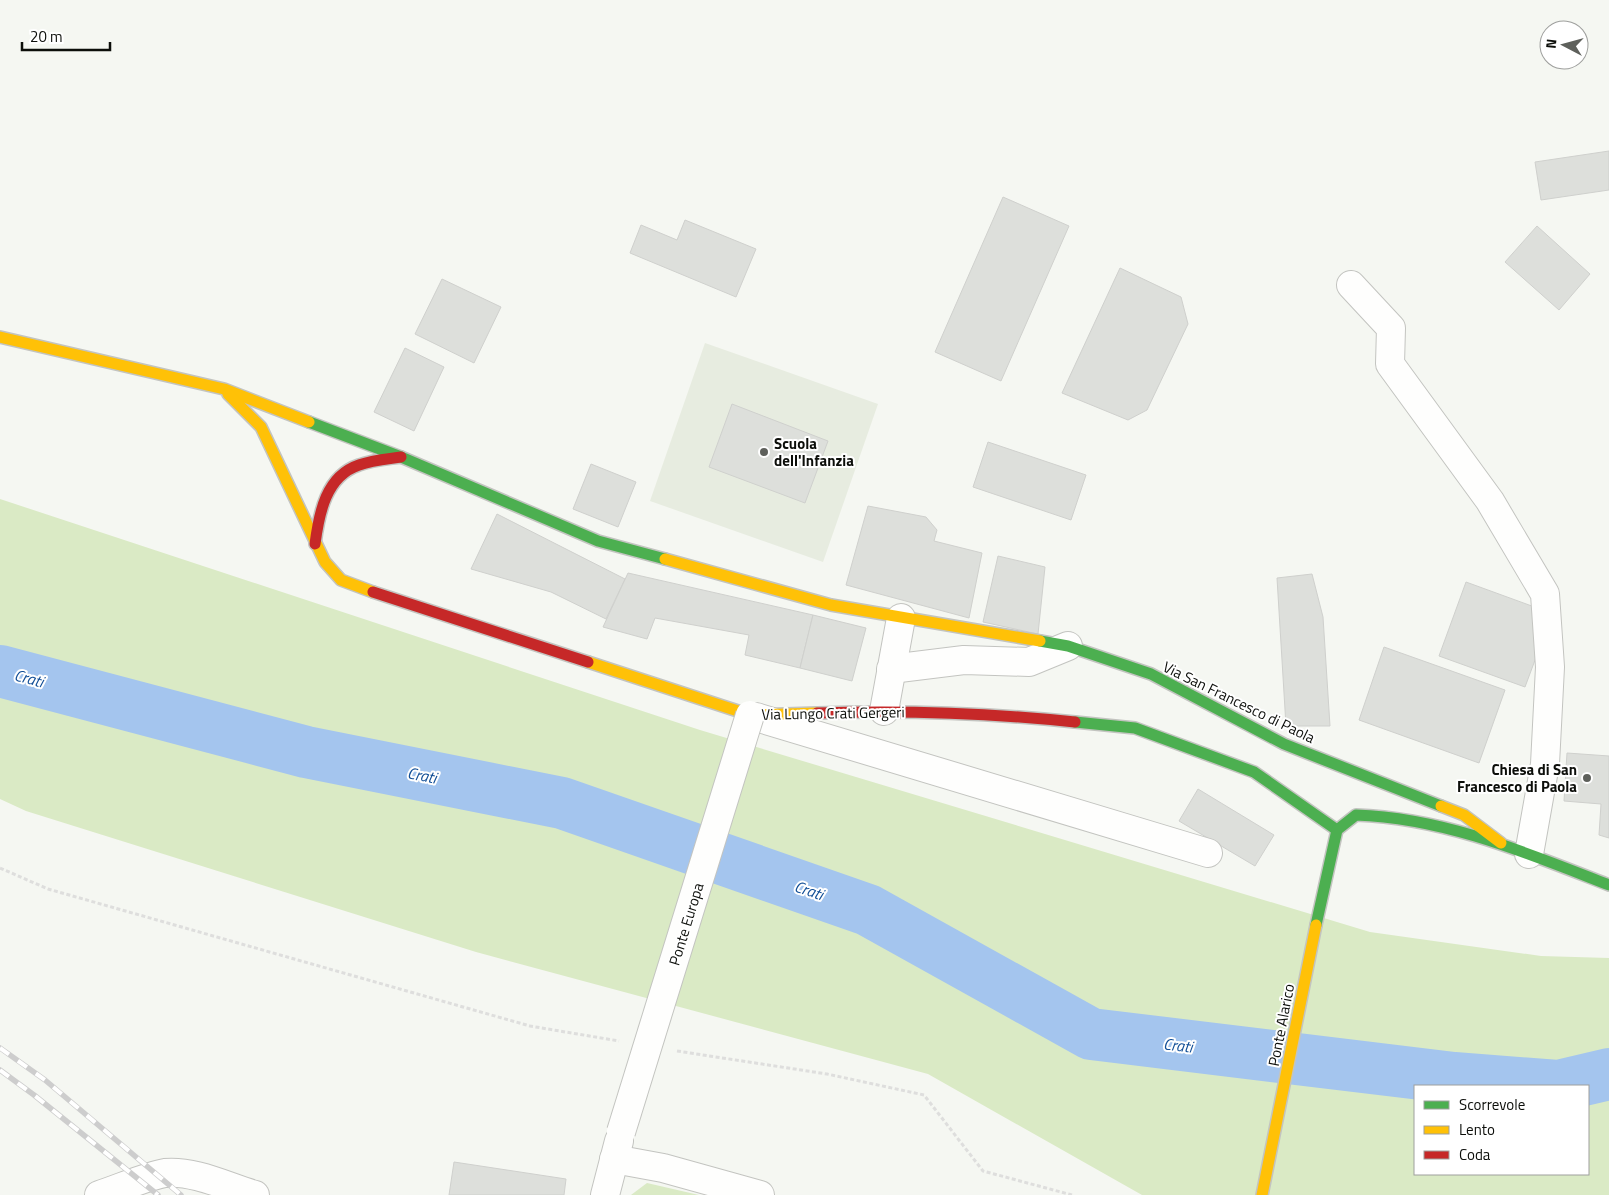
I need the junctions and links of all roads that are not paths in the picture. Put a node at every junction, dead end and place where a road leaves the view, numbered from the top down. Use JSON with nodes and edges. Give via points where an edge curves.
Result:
{"nodes":[{"id":1,"x":1352,"y":285,"type":"dead end"},
{"id":2,"x":0,"y":338,"type":"edge"},
{"id":3,"x":224,"y":389,"type":"junction"},
{"id":4,"x":400,"y":457,"type":"junction"},
{"id":5,"x":315,"y":544,"type":"junction"},
{"id":6,"x":900,"y":618,"type":"junction"},
{"id":7,"x":1068,"y":646,"type":"junction"},
{"id":8,"x":891,"y":669,"type":"junction"},
{"id":9,"x":884,"y":711,"type":"junction"},
{"id":10,"x":750,"y":715,"type":"junction"},
{"id":11,"x":1337,"y":830,"type":"junction"},
{"id":12,"x":1501,"y":843,"type":"junction"},
{"id":13,"x":1208,"y":853,"type":"dead end"},
{"id":14,"x":1529,"y":854,"type":"junction"},
{"id":15,"x":1609,"y":885,"type":"edge"},
{"id":16,"x":614,"y":1159,"type":"junction"},
{"id":17,"x":100,"y":1195,"type":"edge"},
{"id":18,"x":254,"y":1195,"type":"edge"},
{"id":19,"x":605,"y":1195,"type":"edge"},
{"id":20,"x":760,"y":1195,"type":"edge"},
{"id":21,"x":1262,"y":1195,"type":"edge"}],
"edges":[{"from":1,"to":14,"type":"street","via":[[1390,328],[1390,364],[1490,501],[1545,594],[1550,667],[1545,764]]},
{"from":2,"to":3,"type":"street","name":"Via San Francesco di Paola"},
{"from":3,"to":4,"type":"street","name":"Via San Francesco di Paola"},
{"from":3,"to":5,"type":"street","via":[[260,427]]},
{"from":4,"to":5,"type":"street","via":[[357,466],[339,477],[327,493],[318,520]]},
{"from":4,"to":6,"type":"street","name":"Via San Francesco di Paola","via":[[598,541],[831,605]]},
{"from":5,"to":10,"type":"street","via":[[341,580],[356,586]]},
{"from":6,"to":7,"type":"street","name":"Via San Francesco di Paola"},
{"from":6,"to":8,"type":"street"},
{"from":7,"to":8,"type":"street","via":[[1029,662],[964,660]]},
{"from":7,"to":12,"type":"street","name":"Via San Francesco di Paola","via":[[1151,674],[1284,744],[1464,815]]},
{"from":8,"to":9,"type":"street"},
{"from":9,"to":10,"type":"street","name":"Via Lungo Crati Gergeri"},
{"from":9,"to":11,"type":"street","name":"Via Lungo Crati Gergeri","via":[[1022,716],[1135,728],[1254,772]]},
{"from":10,"to":13,"type":"street","name":"Via Lungo Crati Gergeri"},
{"from":10,"to":16,"type":"street","name":"Ponte Europa","bridge":true},
{"from":11,"to":12,"type":"street","via":[[1356,815],[1386,816]]},
{"from":11,"to":21,"type":"street","name":"Ponte Alarico"},
{"from":12,"to":14,"type":"street"},
{"from":14,"to":15,"type":"street"},
{"from":16,"to":19,"type":"street","name":"Ponte Europa"},
{"from":16,"to":20,"type":"street","via":[[663,1168]]},
{"from":17,"to":18,"type":"street","via":[[164,1173],[180,1173]]}]}
